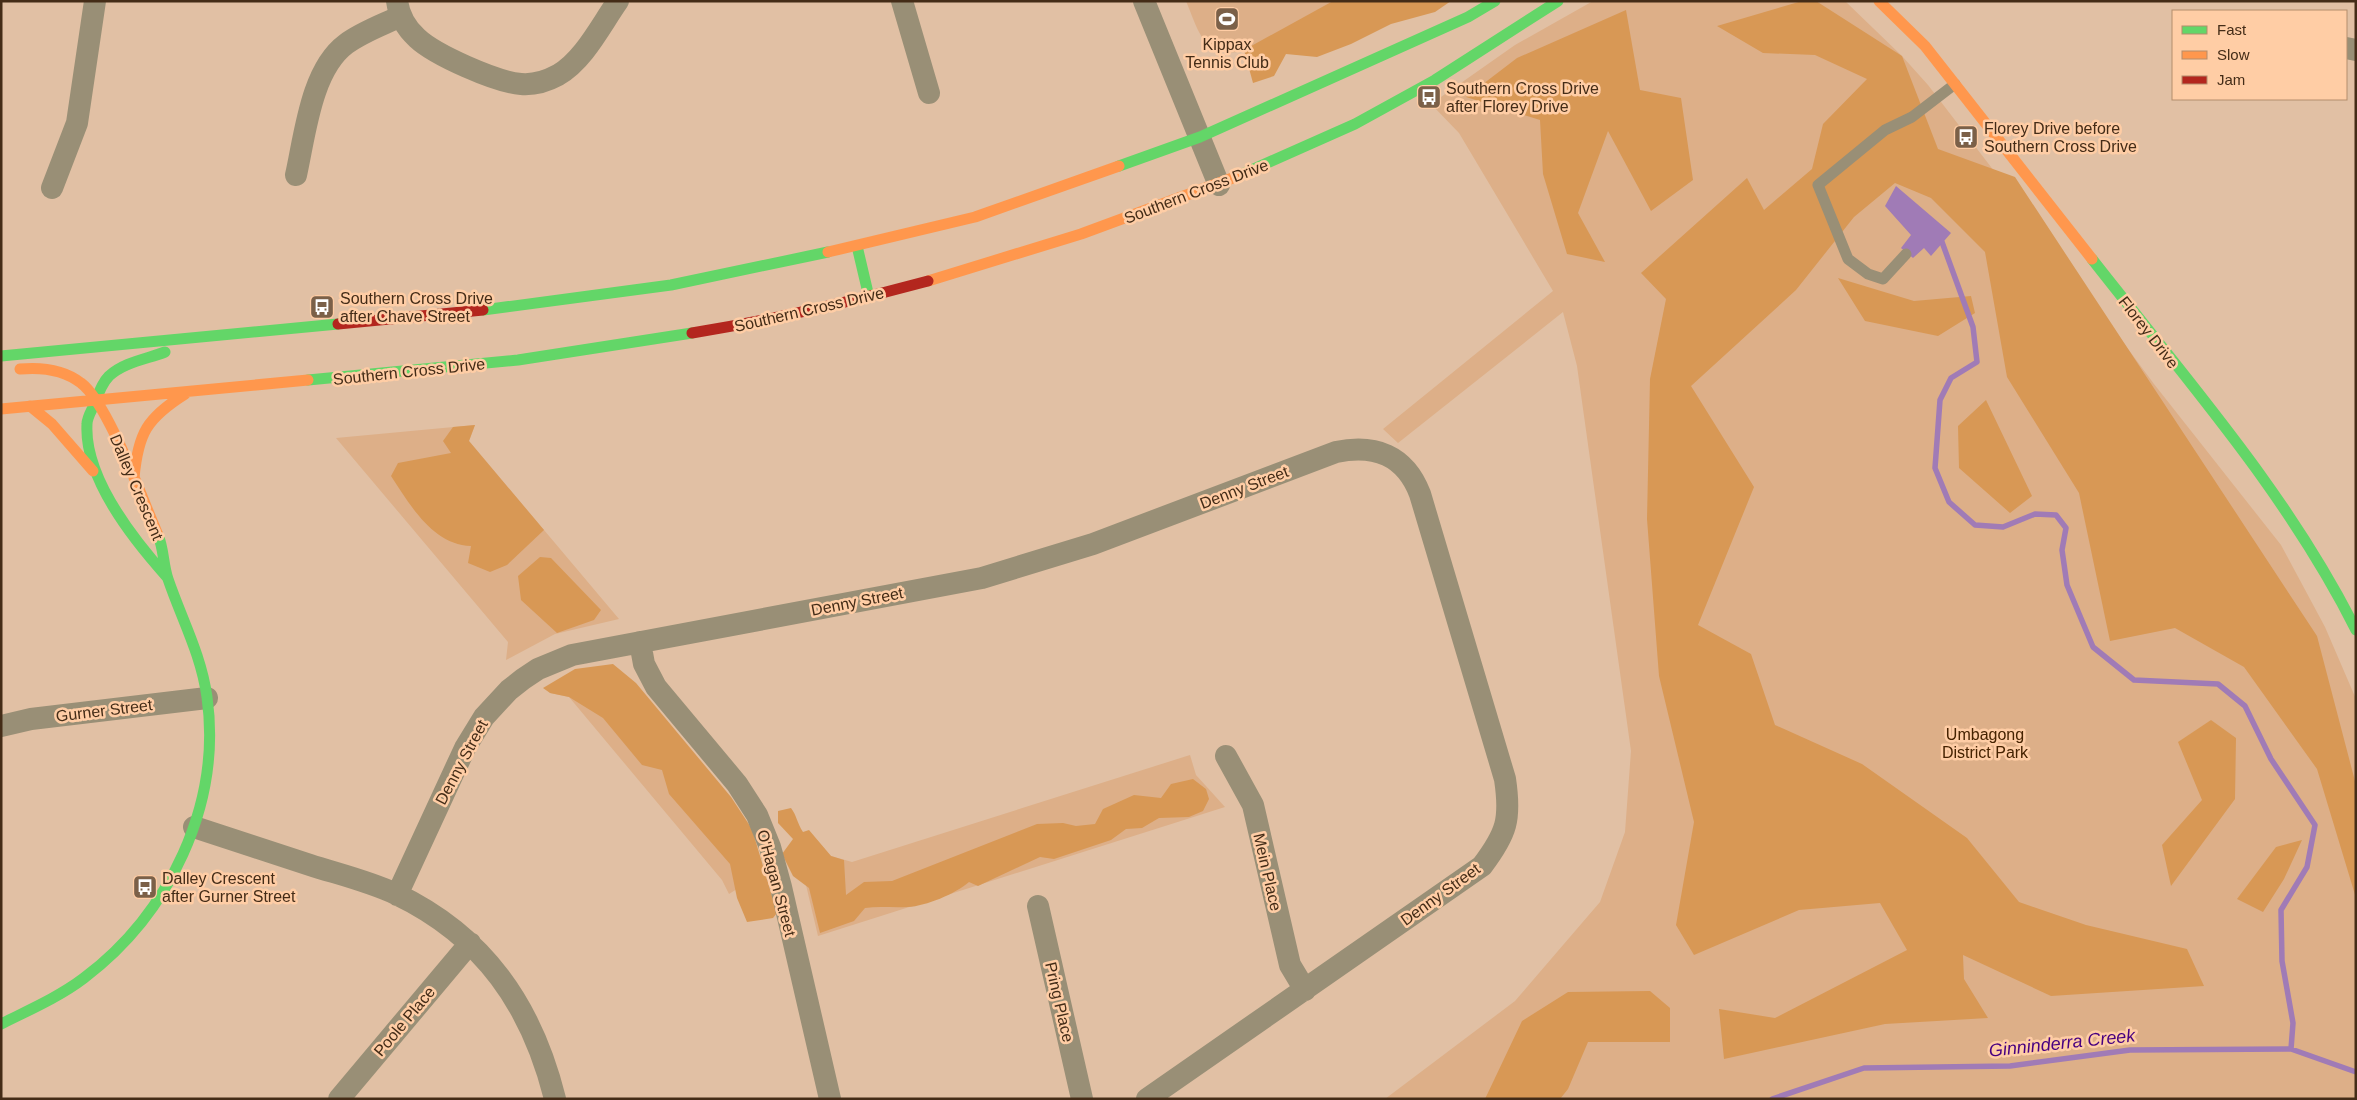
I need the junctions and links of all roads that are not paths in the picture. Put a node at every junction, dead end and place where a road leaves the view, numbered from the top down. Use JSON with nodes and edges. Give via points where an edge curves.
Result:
{"nodes":[{"id":1,"x":94,"y":1,"type":"edge"},
{"id":2,"x":618,"y":1,"type":"edge"},
{"id":3,"x":902,"y":1,"type":"edge"},
{"id":4,"x":1144,"y":1,"type":"edge"},
{"id":5,"x":1495,"y":1,"type":"edge"},
{"id":6,"x":1558,"y":1,"type":"edge"},
{"id":7,"x":1879,"y":1,"type":"edge"},
{"id":8,"x":399,"y":9,"type":"edge"},
{"id":9,"x":1905,"y":9,"type":"dead end"},
{"id":10,"x":1925,"y":46,"type":"junction"},
{"id":11,"x":1955,"y":84,"type":"junction"},
{"id":12,"x":929,"y":92,"type":"dead end"},
{"id":13,"x":1200,"y":138,"type":"junction"},
{"id":14,"x":296,"y":175,"type":"dead end"},
{"id":15,"x":1219,"y":185,"type":"junction"},
{"id":16,"x":52,"y":188,"type":"dead end"},
{"id":17,"x":857,"y":246,"type":"junction"},
{"id":18,"x":1906,"y":254,"type":"dead end"},
{"id":19,"x":870,"y":297,"type":"junction"},
{"id":20,"x":201,"y":339,"type":"junction"},
{"id":21,"x":1,"y":356,"type":"edge"},
{"id":22,"x":11,"y":370,"type":"dead end"},
{"id":23,"x":189,"y":392,"type":"junction"},
{"id":24,"x":96,"y":400,"type":"junction"},
{"id":25,"x":30,"y":406,"type":"junction"},
{"id":26,"x":1,"y":409,"type":"edge"},
{"id":27,"x":134,"y":478,"type":"junction"},
{"id":28,"x":100,"y":480,"type":"junction"},
{"id":29,"x":167,"y":577,"type":"junction"},
{"id":30,"x":2356,"y":630,"type":"edge"},
{"id":31,"x":640,"y":642,"type":"junction"},
{"id":32,"x":207,"y":698,"type":"junction"},
{"id":33,"x":1,"y":726,"type":"edge"},
{"id":34,"x":1226,"y":756,"type":"dead end"},
{"id":35,"x":194,"y":827,"type":"junction"},
{"id":36,"x":397,"y":895,"type":"junction"},
{"id":37,"x":1038,"y":906,"type":"dead end"},
{"id":38,"x":470,"y":943,"type":"junction"},
{"id":39,"x":1305,"y":990,"type":"junction"},
{"id":40,"x":1,"y":1024,"type":"edge"},
{"id":41,"x":339,"y":1099,"type":"edge"},
{"id":42,"x":555,"y":1099,"type":"edge"},
{"id":43,"x":830,"y":1099,"type":"edge"},
{"id":44,"x":1082,"y":1099,"type":"edge"},
{"id":45,"x":1147,"y":1099,"type":"edge"}],
"edges":[{"from":1,"to":16,"type":"street","via":[[76,123]]},
{"from":2,"to":8,"type":"street","via":[[571,66],[541,82],[522,84],[493,77],[436,51],[415,36]]},
{"from":3,"to":12,"type":"street"},
{"from":4,"to":13,"type":"street"},
{"from":5,"to":13,"type":"main road","via":[[1468,17]]},
{"from":6,"to":15,"type":"main road","name":"Southern Cross Drive","via":[[1441,76],[1363,120]]},
{"from":7,"to":10,"type":"main road","name":"Florey Drive"},
{"from":8,"to":14,"type":"street","via":[[344,45],[321,75]]},
{"from":9,"to":10,"type":"main road","name":"Florey Drive"},
{"from":10,"to":11,"type":"main road","name":"Florey Drive"},
{"from":11,"to":18,"type":"lane","via":[[1912,117],[1885,130],[1818,185],[1848,259],[1868,274],[1883,279]]},
{"from":11,"to":30,"type":"main road","name":"Florey Drive","via":[[2256,469],[2303,533]]},
{"from":13,"to":15,"type":"street"},
{"from":13,"to":17,"type":"main road","via":[[975,217]]},
{"from":15,"to":19,"type":"main road","name":"Southern Cross Drive","via":[[1081,234]]},
{"from":17,"to":19,"type":"main road"},
{"from":17,"to":20,"type":"main road","via":[[671,285],[516,307]]},
{"from":19,"to":23,"type":"main road","name":"Southern Cross Drive","via":[[749,324],[518,360]]},
{"from":20,"to":21,"type":"main road"},
{"from":20,"to":24,"type":"main road","name":"Dalley Crescent","via":[[135,362],[111,375],[102,384]]},
{"from":22,"to":24,"type":"main road","name":"Dalley Crescent","via":[[39,367],[57,370],[82,382]]},
{"from":23,"to":24,"type":"main road","name":"Southern Cross Drive"},
{"from":23,"to":27,"type":"main road","via":[[164,406],[143,428]]},
{"from":24,"to":25,"type":"main road","name":"Southern Cross Drive"},
{"from":24,"to":27,"type":"main road","name":"Dalley Crescent"},
{"from":24,"to":28,"type":"main road","name":"Dalley Crescent","via":[[87,424],[90,452]]},
{"from":25,"to":26,"type":"main road","name":"Southern Cross Drive"},
{"from":25,"to":28,"type":"main road","via":[[52,424]]},
{"from":27,"to":29,"type":"main road","name":"Dalley Crescent","via":[[161,541]]},
{"from":28,"to":29,"type":"main road","name":"Dalley Crescent","via":[[141,550]]},
{"from":29,"to":32,"type":"main road","name":"Dalley Crescent","via":[[197,650]]},
{"from":31,"to":36,"type":"street","name":"Denny Street","via":[[572,656],[538,670],[509,690],[484,717],[465,748]]},
{"from":31,"to":39,"type":"street","name":"Denny Street","via":[[982,578],[1084,548],[1336,452],[1356,448],[1387,455],[1404,467],[1420,494],[1505,779],[1509,805],[1507,819],[1498,844],[1482,866]]},
{"from":31,"to":43,"type":"street","name":"O'Hagan Street","via":[[644,664],[656,687],[737,784],[757,815],[770,846]]},
{"from":32,"to":33,"type":"street","name":"Gurner Street"},
{"from":32,"to":35,"type":"main road","name":"Dalley Crescent","via":[[208,763]]},
{"from":34,"to":39,"type":"street","name":"Mein Place","via":[[1253,805],[1290,965]]},
{"from":35,"to":36,"type":"street"},
{"from":35,"to":40,"type":"main road","name":"Dalley Crescent","via":[[176,871],[151,912],[119,948],[83,979]]},
{"from":36,"to":38,"type":"street","via":[[435,916]]},
{"from":37,"to":44,"type":"street","name":"Pring Place"},
{"from":38,"to":41,"type":"street","name":"Poole Place"},
{"from":38,"to":42,"type":"street","via":[[520,1005],[547,1066]]},
{"from":39,"to":45,"type":"street","name":"Denny Street"}]}
